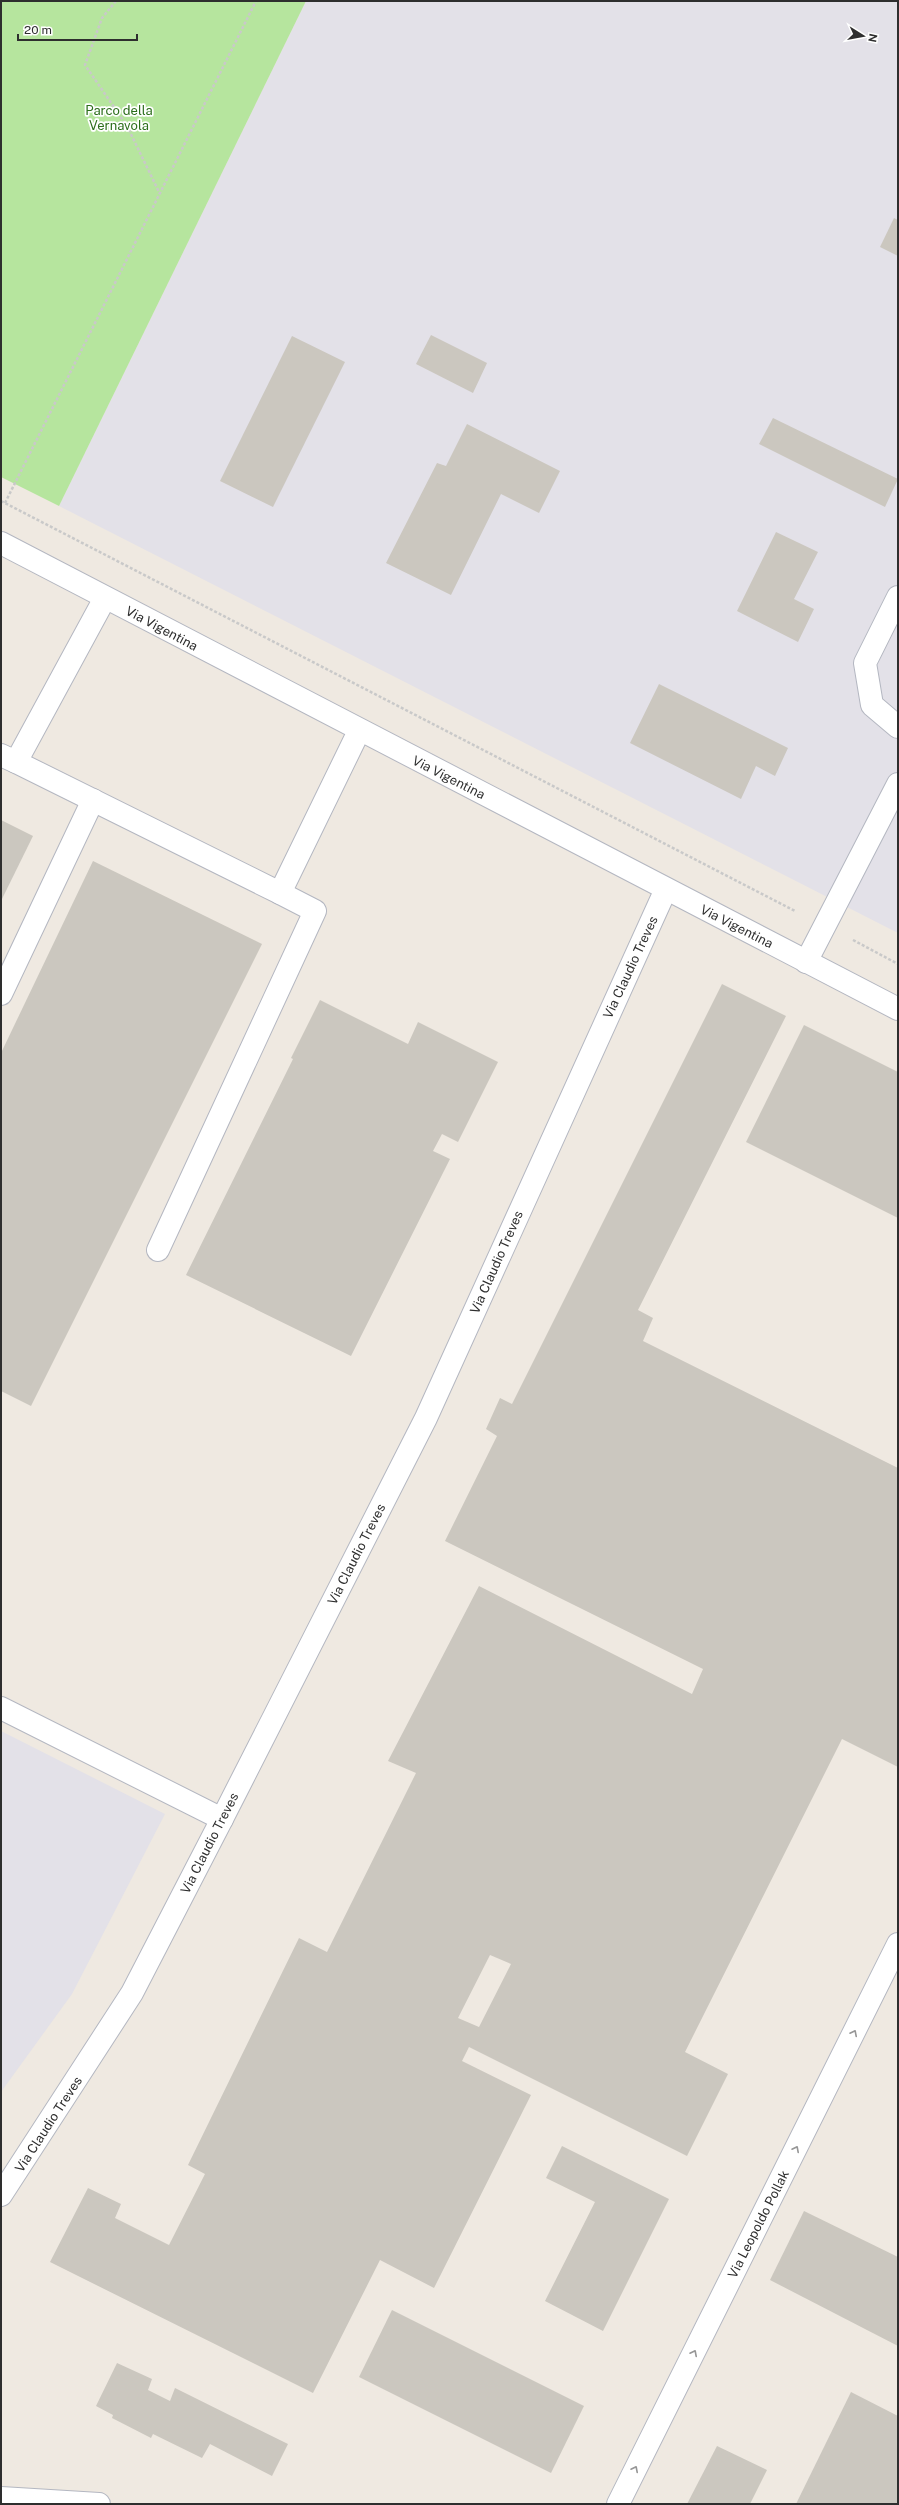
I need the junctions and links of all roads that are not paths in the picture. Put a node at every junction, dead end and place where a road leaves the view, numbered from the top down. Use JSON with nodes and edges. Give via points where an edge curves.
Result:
{"nodes":[{"id":1,"x":1,"y":544,"type":"edge"},
{"id":2,"x":898,"y":597,"type":"edge"},
{"id":3,"x":105,"y":598,"type":"junction"},
{"id":4,"x":898,"y":727,"type":"edge"},
{"id":5,"x":359,"y":731,"type":"junction"},
{"id":6,"x":9,"y":759,"type":"edge"},
{"id":7,"x":898,"y":784,"type":"edge"},
{"id":8,"x":93,"y":800,"type":"junction"},
{"id":9,"x":666,"y":890,"type":"junction"},
{"id":10,"x":280,"y":893,"type":"junction"},
{"id":11,"x":806,"y":962,"type":"junction"},
{"id":12,"x":1,"y":994,"type":"edge"},
{"id":13,"x":898,"y":1010,"type":"edge"},
{"id":14,"x":158,"y":1250,"type":"dead end"},
{"id":15,"x":1,"y":1708,"type":"edge"},
{"id":16,"x":222,"y":1819,"type":"junction"},
{"id":17,"x":898,"y":1944,"type":"edge"},
{"id":18,"x":1,"y":2195,"type":"edge"},
{"id":19,"x":1,"y":2498,"type":"edge"},
{"id":20,"x":99,"y":2504,"type":"edge"},
{"id":21,"x":618,"y":2504,"type":"edge"}],
"edges":[{"from":1,"to":3,"type":"street","name":"Via Vigentina"},
{"from":2,"to":4,"type":"street","via":[[865,663],[872,705]]},
{"from":3,"to":5,"type":"street","name":"Via Vigentina"},
{"from":3,"to":6,"type":"street"},
{"from":5,"to":9,"type":"street","name":"Via Vigentina"},
{"from":5,"to":10,"type":"street"},
{"from":6,"to":8,"type":"street"},
{"from":7,"to":11,"type":"street"},
{"from":8,"to":10,"type":"street"},
{"from":8,"to":12,"type":"street"},
{"from":9,"to":11,"type":"street","name":"Via Vigentina"},
{"from":9,"to":16,"type":"street","name":"Via Claudio Treves","via":[[426,1418]]},
{"from":10,"to":14,"type":"street","via":[[315,911]]},
{"from":11,"to":13,"type":"street","name":"Via Vigentina"},
{"from":15,"to":16,"type":"street"},
{"from":16,"to":18,"type":"street","name":"Via Claudio Treves","via":[[132,1993]]},
{"from":21,"to":17,"type":"street","name":"Via Leopoldo Pollak","one_way":true},
{"from":19,"to":20,"type":"street"}]}
